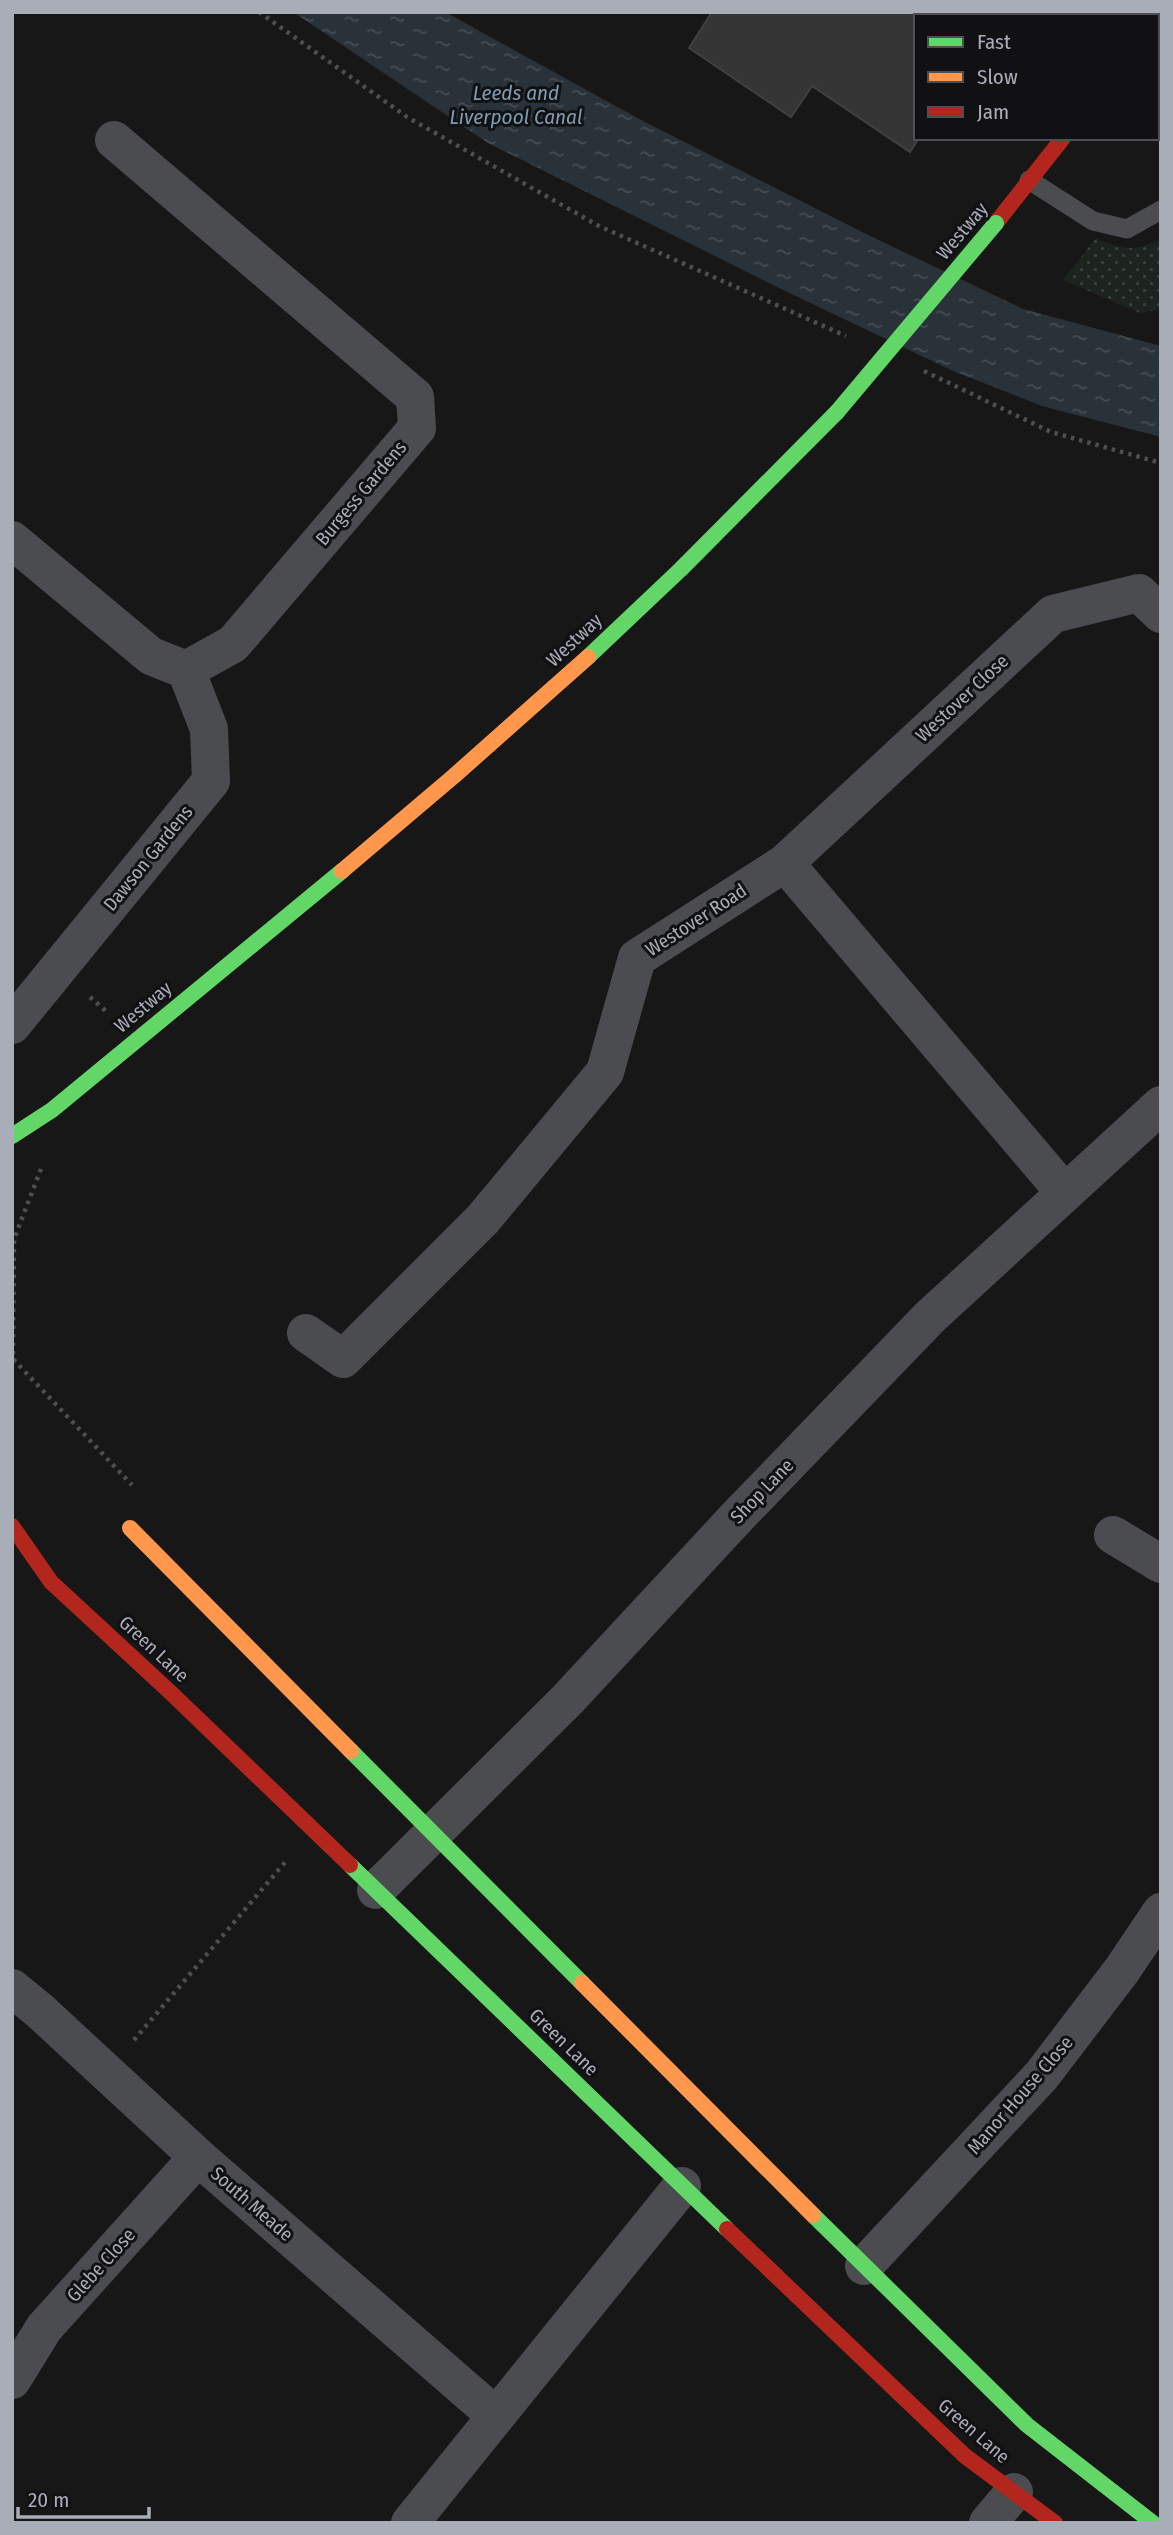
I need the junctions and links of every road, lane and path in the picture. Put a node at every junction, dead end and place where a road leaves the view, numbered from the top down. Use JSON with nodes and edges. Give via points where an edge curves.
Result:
{"nodes":[{"id":1,"x":259,"y":12,"type":"edge"},
{"id":2,"x":114,"y":140,"type":"dead end"},
{"id":3,"x":1061,"y":140,"type":"edge"},
{"id":4,"x":1029,"y":180,"type":"junction"},
{"id":5,"x":1161,"y":210,"type":"edge"},
{"id":6,"x":853,"y":340,"type":"dead end"},
{"id":7,"x":917,"y":368,"type":"dead end"},
{"id":8,"x":1161,"y":463,"type":"edge"},
{"id":9,"x":12,"y":540,"type":"edge"},
{"id":10,"x":1161,"y":614,"type":"edge"},
{"id":11,"x":186,"y":670,"type":"junction"},
{"id":12,"x":785,"y":863,"type":"junction"},
{"id":13,"x":59,"y":968,"type":"junction"},
{"id":14,"x":12,"y":1025,"type":"edge"},
{"id":15,"x":137,"y":1040,"type":"junction"},
{"id":16,"x":1156,"y":1118,"type":"edge"},
{"id":17,"x":18,"y":1141,"type":"edge"},
{"id":18,"x":50,"y":1161,"type":"dead end"},
{"id":19,"x":1065,"y":1193,"type":"junction"},
{"id":20,"x":306,"y":1333,"type":"dead end"},
{"id":21,"x":12,"y":1526,"type":"edge"},
{"id":22,"x":130,"y":1528,"type":"joint"},
{"id":23,"x":1113,"y":1535,"type":"dead end"},
{"id":24,"x":1161,"y":1564,"type":"edge"},
{"id":25,"x":22,"y":1568,"type":"dead end"},
{"id":26,"x":51,"y":1582,"type":"junction"},
{"id":27,"x":313,"y":1829,"type":"junction"},
{"id":28,"x":433,"y":1835,"type":"junction"},
{"id":29,"x":376,"y":1890,"type":"junction"},
{"id":30,"x":1161,"y":1912,"type":"edge"},
{"id":31,"x":12,"y":1989,"type":"edge"},
{"id":32,"x":106,"y":2072,"type":"junction"},
{"id":33,"x":198,"y":2157,"type":"junction"},
{"id":34,"x":682,"y":2186,"type":"junction"},
{"id":35,"x":864,"y":2266,"type":"junction"},
{"id":36,"x":12,"y":2380,"type":"edge"},
{"id":37,"x":496,"y":2416,"type":"junction"},
{"id":38,"x":1014,"y":2492,"type":"junction"},
{"id":39,"x":410,"y":2523,"type":"edge"},
{"id":40,"x":988,"y":2523,"type":"edge"},
{"id":41,"x":1055,"y":2523,"type":"edge"},
{"id":42,"x":1153,"y":2523,"type":"edge"}],
"edges":[{"from":1,"to":6,"type":"path","via":[[407,117],[600,226]]},
{"from":2,"to":11,"type":"street","name":"Burgess Gardens","via":[[415,397],[416,428],[233,644]]},
{"from":3,"to":4,"type":"main road","name":"Westway"},
{"from":4,"to":5,"type":"lane","via":[[1093,221],[1127,229]]},
{"from":4,"to":15,"type":"main road","name":"Westway","bridge":true,"via":[[837,412],[586,660]]},
{"from":7,"to":8,"type":"path","via":[[1051,432]]},
{"from":9,"to":11,"type":"street","via":[[151,656]]},
{"from":10,"to":12,"type":"street","name":"Westover Close","via":[[1139,593],[1053,614]]},
{"from":11,"to":13,"type":"street","name":"Dawson Gardens","via":[[209,729],[211,780]]},
{"from":12,"to":19,"type":"street"},
{"from":12,"to":20,"type":"street","name":"Westover Road","via":[[637,958],[605,1072],[483,1219],[343,1359]]},
{"from":13,"to":14,"type":"street","name":"Dawson Gardens"},
{"from":13,"to":15,"type":"path"},
{"from":15,"to":17,"type":"main road","name":"Westway"},
{"from":16,"to":19,"type":"street","name":"Shop Lane"},
{"from":18,"to":22,"type":"path","via":[[41,1169],[14,1239],[13,1359],[150,1504]]},
{"from":19,"to":28,"type":"street","name":"Shop Lane","via":[[930,1317]]},
{"from":21,"to":26,"type":"main road","name":"Green Lane"},
{"from":22,"to":28,"type":"main road"},
{"from":23,"to":24,"type":"street"},
{"from":25,"to":26,"type":"main road","name":"Green Lane"},
{"from":26,"to":27,"type":"main road","name":"Green Lane"},
{"from":27,"to":29,"type":"main road","name":"Green Lane"},
{"from":27,"to":32,"type":"path"},
{"from":28,"to":29,"type":"street","name":"Shop Lane"},
{"from":28,"to":35,"type":"main road"},
{"from":29,"to":34,"type":"main road","name":"Green Lane"},
{"from":30,"to":35,"type":"street","name":"Manor House Close","via":[[1042,2075]]},
{"from":31,"to":32,"type":"street","name":"South Meade"},
{"from":32,"to":33,"type":"street","name":"South Meade"},
{"from":33,"to":36,"type":"street","name":"Glebe Close","via":[[44,2328]]},
{"from":33,"to":37,"type":"street","name":"South Meade"},
{"from":34,"to":37,"type":"street"},
{"from":34,"to":38,"type":"main road","name":"Green Lane","via":[[965,2456]]},
{"from":35,"to":42,"type":"main road","via":[[1027,2425]]},
{"from":37,"to":39,"type":"street"},
{"from":38,"to":40,"type":"street"},
{"from":38,"to":41,"type":"main road","name":"Green Lane"}]}
